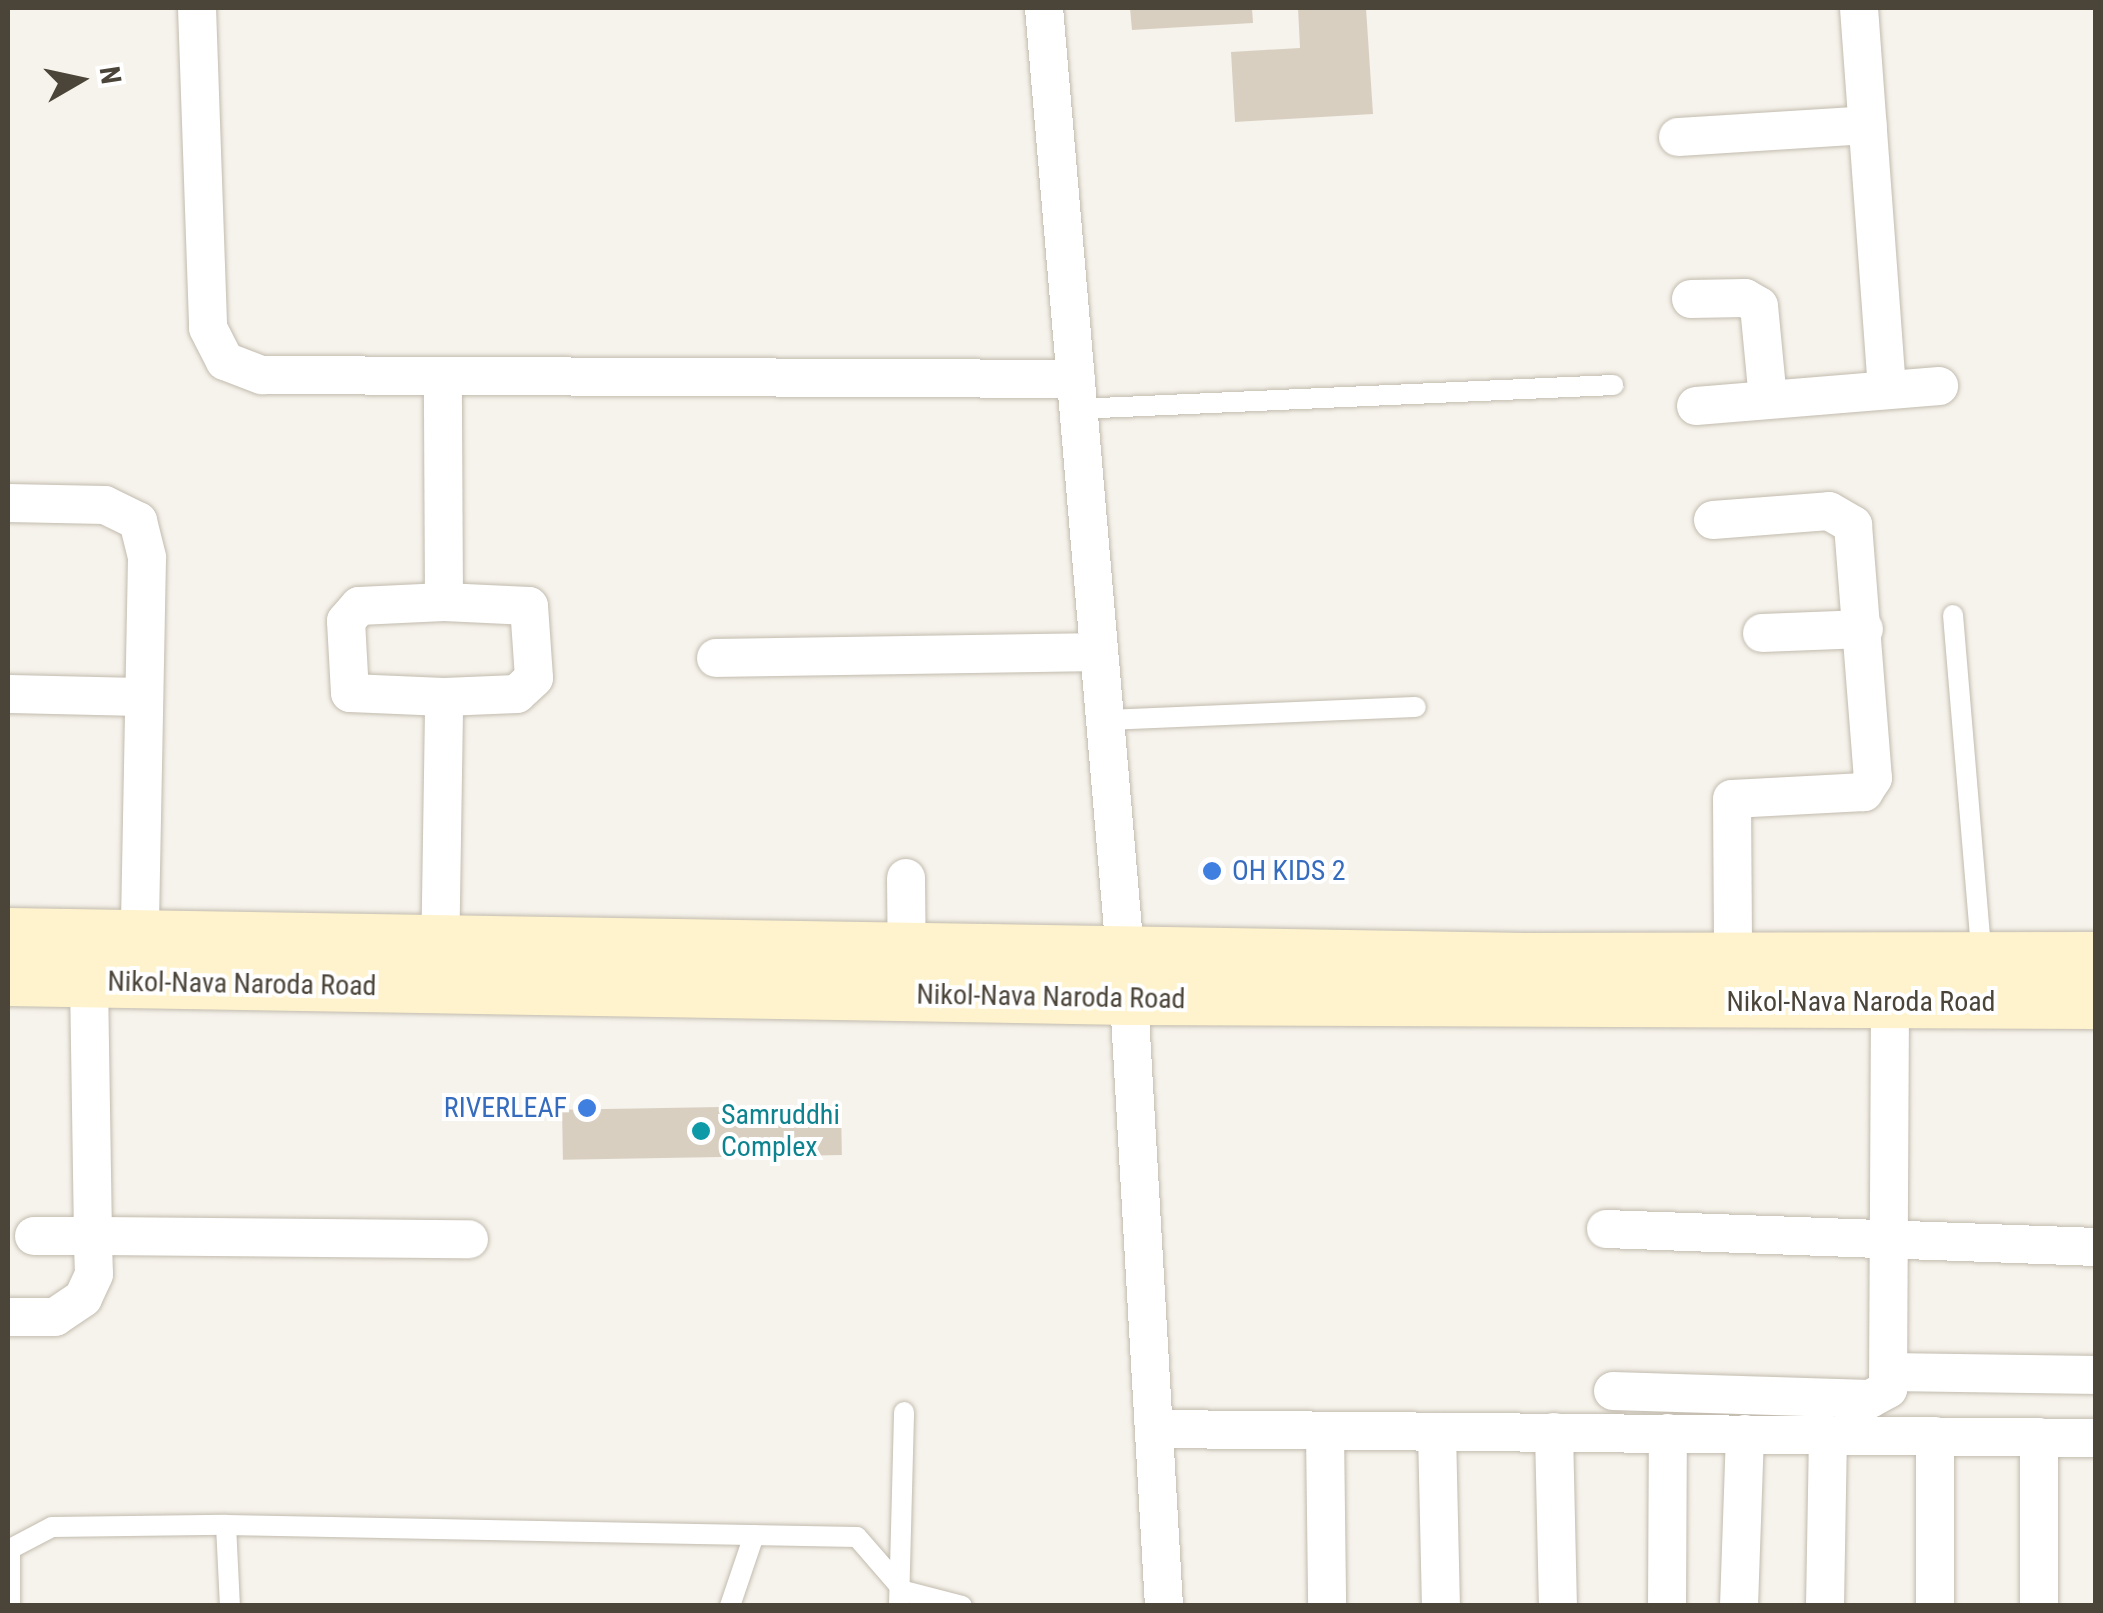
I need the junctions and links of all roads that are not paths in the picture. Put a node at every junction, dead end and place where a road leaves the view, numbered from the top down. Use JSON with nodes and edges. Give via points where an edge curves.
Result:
{"nodes":[{"id":1,"x":197,"y":8,"type":"edge"},
{"id":2,"x":1044,"y":8,"type":"edge"},
{"id":3,"x":1859,"y":8,"type":"edge"},
{"id":4,"x":1868,"y":125,"type":"junction"},
{"id":5,"x":1678,"y":137,"type":"dead end"},
{"id":6,"x":1690,"y":299,"type":"dead end"},
{"id":7,"x":443,"y":376,"type":"junction"},
{"id":8,"x":1613,"y":384,"type":"dead end"},
{"id":9,"x":1939,"y":386,"type":"dead end"},
{"id":10,"x":1888,"y":390,"type":"junction"},
{"id":11,"x":1076,"y":394,"type":"junction"},
{"id":12,"x":1768,"y":400,"type":"junction"},
{"id":13,"x":1696,"y":406,"type":"dead end"},
{"id":14,"x":8,"y":503,"type":"edge"},
{"id":15,"x":1713,"y":520,"type":"dead end"},
{"id":16,"x":444,"y":602,"type":"junction"},
{"id":17,"x":1953,"y":615,"type":"dead end"},
{"id":18,"x":1864,"y":628,"type":"junction"},
{"id":19,"x":1762,"y":633,"type":"dead end"},
{"id":20,"x":1099,"y":652,"type":"junction"},
{"id":21,"x":716,"y":658,"type":"dead end"},
{"id":22,"x":8,"y":694,"type":"edge"},
{"id":23,"x":142,"y":697,"type":"junction"},
{"id":24,"x":444,"y":697,"type":"junction"},
{"id":25,"x":1416,"y":707,"type":"dead end"},
{"id":26,"x":1104,"y":720,"type":"junction"},
{"id":27,"x":906,"y":878,"type":"dead end"},
{"id":28,"x":8,"y":934,"type":"edge"},
{"id":29,"x":2096,"y":958,"type":"edge"},
{"id":30,"x":1734,"y":959,"type":"junction"},
{"id":31,"x":440,"y":965,"type":"junction"},
{"id":32,"x":122,"y":967,"type":"junction"},
{"id":33,"x":908,"y":973,"type":"junction"},
{"id":34,"x":1127,"y":976,"type":"junction"},
{"id":35,"x":8,"y":980,"type":"edge"},
{"id":36,"x":1984,"y":981,"type":"junction"},
{"id":37,"x":1890,"y":1003,"type":"junction"},
{"id":38,"x":2096,"y":1004,"type":"edge"},
{"id":39,"x":1606,"y":1228,"type":"dead end"},
{"id":40,"x":34,"y":1236,"type":"dead end"},
{"id":41,"x":93,"y":1236,"type":"junction"},
{"id":42,"x":470,"y":1238,"type":"dead end"},
{"id":43,"x":1890,"y":1238,"type":"junction"},
{"id":44,"x":2096,"y":1247,"type":"edge"},
{"id":45,"x":8,"y":1317,"type":"edge"},
{"id":46,"x":1890,"y":1372,"type":"junction"},
{"id":47,"x":2096,"y":1375,"type":"edge"},
{"id":48,"x":1613,"y":1391,"type":"dead end"},
{"id":49,"x":904,"y":1412,"type":"dead end"},
{"id":50,"x":1155,"y":1430,"type":"junction"},
{"id":51,"x":1325,"y":1431,"type":"junction"},
{"id":52,"x":1437,"y":1432,"type":"junction"},
{"id":53,"x":1554,"y":1432,"type":"junction"},
{"id":54,"x":1668,"y":1434,"type":"junction"},
{"id":55,"x":1745,"y":1434,"type":"junction"},
{"id":56,"x":1828,"y":1435,"type":"junction"},
{"id":57,"x":1936,"y":1436,"type":"junction"},
{"id":58,"x":2039,"y":1437,"type":"junction"},
{"id":59,"x":2096,"y":1438,"type":"edge"},
{"id":60,"x":226,"y":1524,"type":"junction"},
{"id":61,"x":754,"y":1535,"type":"junction"},
{"id":62,"x":902,"y":1598,"type":"edge"},
{"id":63,"x":10,"y":1606,"type":"edge"},
{"id":64,"x":230,"y":1606,"type":"edge"},
{"id":65,"x":730,"y":1606,"type":"edge"},
{"id":66,"x":962,"y":1606,"type":"edge"},
{"id":67,"x":1164,"y":1606,"type":"edge"},
{"id":68,"x":1327,"y":1606,"type":"edge"},
{"id":69,"x":1441,"y":1606,"type":"edge"},
{"id":70,"x":1558,"y":1606,"type":"edge"},
{"id":71,"x":1667,"y":1606,"type":"edge"},
{"id":72,"x":1740,"y":1606,"type":"edge"},
{"id":73,"x":1825,"y":1606,"type":"edge"},
{"id":74,"x":1934,"y":1606,"type":"edge"},
{"id":75,"x":2039,"y":1606,"type":"edge"}],
"edges":[{"from":1,"to":7,"type":"street","via":[[208,328],[225,361],[262,375]]},
{"from":2,"to":11,"type":"street"},
{"from":3,"to":4,"type":"street"},
{"from":4,"to":5,"type":"street"},
{"from":4,"to":10,"type":"street"},
{"from":6,"to":12,"type":"street","via":[[1745,298],[1759,306]]},
{"from":7,"to":11,"type":"street"},
{"from":7,"to":16,"type":"street"},
{"from":8,"to":11,"type":"lane"},
{"from":9,"to":10,"type":"street"},
{"from":10,"to":12,"type":"street"},
{"from":11,"to":20,"type":"street"},
{"from":12,"to":13,"type":"street"},
{"from":14,"to":23,"type":"street","via":[[105,505],[138,520],[147,558]]},
{"from":15,"to":18,"type":"street","via":[[1842,515],[1853,524]]},
{"from":16,"to":24,"type":"street","via":[[529,606],[534,678],[517,694]]},
{"from":16,"to":24,"type":"street","via":[[359,606],[347,614],[346,683],[357,697]]},
{"from":17,"to":36,"type":"lane"},
{"from":18,"to":19,"type":"street"},
{"from":18,"to":30,"type":"street","via":[[1873,778],[1864,792],[1732,798]]},
{"from":20,"to":21,"type":"street"},
{"from":20,"to":26,"type":"street"},
{"from":22,"to":23,"type":"street"},
{"from":23,"to":32,"type":"street"},
{"from":24,"to":31,"type":"street"},
{"from":25,"to":26,"type":"lane"},
{"from":26,"to":34,"type":"street"},
{"from":27,"to":33,"type":"street"},
{"from":28,"to":32,"type":"street"},
{"from":29,"to":36,"type":"street"},
{"from":30,"to":34,"type":"street"},
{"from":30,"to":36,"type":"street"},
{"from":31,"to":32,"type":"street","name":"Nikol-Nava Naroda Road"},
{"from":31,"to":33,"type":"street","name":"Nikol-Nava Naroda Road"},
{"from":32,"to":35,"type":"street","name":"Nikol-Nava Naroda Road"},
{"from":32,"to":41,"type":"street"},
{"from":33,"to":34,"type":"street","name":"Nikol-Nava Naroda Road"},
{"from":34,"to":37,"type":"street","name":"Nikol-Nava Naroda Road"},
{"from":34,"to":50,"type":"street"},
{"from":36,"to":37,"type":"street","name":"Nikol-Nava Naroda Road"},
{"from":36,"to":38,"type":"street","name":"Nikol-Nava Naroda Road"},
{"from":37,"to":43,"type":"street"},
{"from":39,"to":43,"type":"street"},
{"from":40,"to":41,"type":"street"},
{"from":41,"to":42,"type":"street"},
{"from":41,"to":45,"type":"street","via":[[94,1274],[82,1298],[55,1317]]},
{"from":43,"to":44,"type":"street"},
{"from":43,"to":46,"type":"street"},
{"from":46,"to":47,"type":"street"},
{"from":46,"to":48,"type":"street","via":[[1888,1389],[1870,1399]]},
{"from":49,"to":62,"type":"lane"},
{"from":50,"to":51,"type":"street"},
{"from":50,"to":67,"type":"street"},
{"from":51,"to":52,"type":"street"},
{"from":51,"to":68,"type":"street"},
{"from":52,"to":53,"type":"street"},
{"from":52,"to":69,"type":"street"},
{"from":53,"to":54,"type":"street"},
{"from":53,"to":70,"type":"street"},
{"from":54,"to":55,"type":"street"},
{"from":54,"to":71,"type":"street"},
{"from":55,"to":56,"type":"street"},
{"from":55,"to":72,"type":"street"},
{"from":56,"to":57,"type":"street"},
{"from":56,"to":73,"type":"street"},
{"from":57,"to":58,"type":"street"},
{"from":57,"to":74,"type":"street"},
{"from":58,"to":59,"type":"street"},
{"from":58,"to":75,"type":"street"},
{"from":60,"to":61,"type":"lane"},
{"from":60,"to":63,"type":"lane","via":[[52,1527],[10,1549]]},
{"from":60,"to":64,"type":"lane"},
{"from":61,"to":62,"type":"lane","via":[[857,1536]]},
{"from":61,"to":65,"type":"lane"},
{"from":62,"to":66,"type":"lane"}]}
